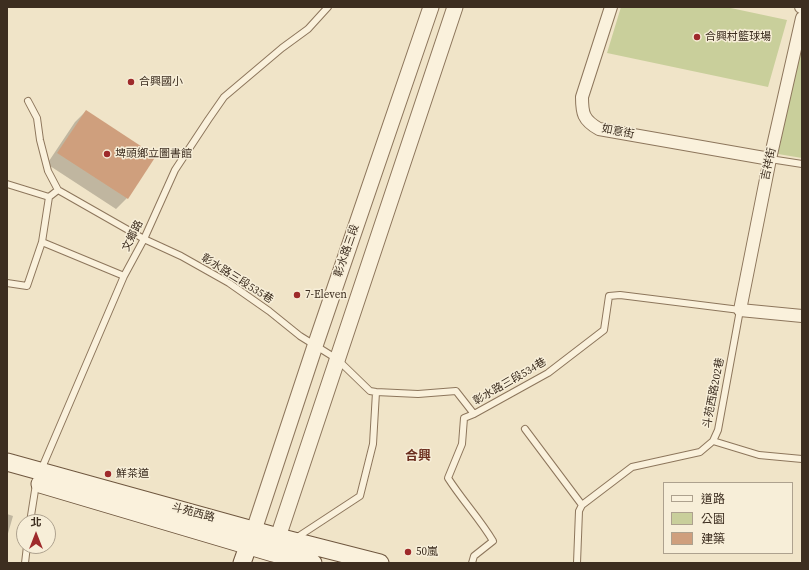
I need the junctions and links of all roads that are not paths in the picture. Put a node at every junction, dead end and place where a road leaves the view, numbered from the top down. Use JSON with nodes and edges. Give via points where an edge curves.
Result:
{"nodes":[{"id":1,"x":328,"y":7,"type":"edge"},
{"id":2,"x":431,"y":7,"type":"edge"},
{"id":3,"x":455,"y":7,"type":"edge"},
{"id":4,"x":610,"y":7,"type":"edge"},
{"id":5,"x":802,"y":18,"type":"edge"},
{"id":6,"x":28,"y":101,"type":"dead end"},
{"id":7,"x":770,"y":159,"type":"junction"},
{"id":8,"x":802,"y":164,"type":"edge"},
{"id":9,"x":7,"y":184,"type":"edge"},
{"id":10,"x":58,"y":190,"type":"junction"},
{"id":11,"x":48,"y":197,"type":"junction"},
{"id":12,"x":144,"y":239,"type":"junction"},
{"id":13,"x":42,"y":242,"type":"junction"},
{"id":14,"x":124,"y":276,"type":"junction"},
{"id":15,"x":7,"y":283,"type":"edge"},
{"id":16,"x":740,"y":310,"type":"junction"},
{"id":17,"x":802,"y":316,"type":"edge"},
{"id":18,"x":315,"y":346,"type":"junction"},
{"id":19,"x":337,"y":359,"type":"junction"},
{"id":20,"x":376,"y":392,"type":"junction"},
{"id":21,"x":474,"y":414,"type":"junction"},
{"id":22,"x":525,"y":429,"type":"dead end"},
{"id":23,"x":714,"y":441,"type":"junction"},
{"id":24,"x":802,"y":459,"type":"edge"},
{"id":25,"x":7,"y":462,"type":"edge"},
{"id":26,"x":7,"y":475,"type":"edge"},
{"id":27,"x":38,"y":477,"type":"junction"},
{"id":28,"x":582,"y":505,"type":"junction"},
{"id":29,"x":31,"y":514,"type":"edge"},
{"id":30,"x":251,"y":537,"type":"junction"},
{"id":31,"x":286,"y":539,"type":"junction"},
{"id":32,"x":271,"y":558,"type":"edge"},
{"id":33,"x":242,"y":563,"type":"edge"},
{"id":34,"x":313,"y":563,"type":"edge"},
{"id":35,"x":380,"y":563,"type":"edge"},
{"id":36,"x":472,"y":563,"type":"edge"},
{"id":37,"x":577,"y":563,"type":"edge"}],
"edges":[{"from":1,"to":12,"type":"lane","name":"文鄉路","via":[[308,28],[224,97],[175,170]]},
{"from":2,"to":18,"type":"street","name":"彰水路三段"},
{"from":3,"to":19,"type":"street"},
{"from":4,"to":7,"type":"street","name":"如意街","via":[[582,97],[584,116],[591,124],[598,129]]},
{"from":5,"to":7,"type":"street","name":"吉祥街"},
{"from":6,"to":10,"type":"lane","via":[[37,118],[48,171]]},
{"from":7,"to":8,"type":"lane"},
{"from":7,"to":16,"type":"street","name":"吉祥街"},
{"from":9,"to":11,"type":"lane"},
{"from":10,"to":11,"type":"lane"},
{"from":10,"to":12,"type":"lane","name":"彰水路三段535巷"},
{"from":11,"to":13,"type":"lane"},
{"from":12,"to":14,"type":"lane","name":"文鄉路"},
{"from":12,"to":18,"type":"lane","name":"彰水路三段535巷","via":[[181,256],[229,284]]},
{"from":13,"to":14,"type":"lane"},
{"from":13,"to":15,"type":"lane","via":[[27,286]]},
{"from":14,"to":27,"type":"lane","name":"文鄉路"},
{"from":16,"to":17,"type":"street"},
{"from":16,"to":21,"type":"lane","name":"彰水路三段534巷","via":[[620,295],[608,296],[604,330],[548,373]]},
{"from":16,"to":23,"type":"lane","name":"斗苑西路202巷"},
{"from":18,"to":19,"type":"lane"},
{"from":18,"to":30,"type":"street","name":"彰水路三段"},
{"from":19,"to":20,"type":"lane","via":[[370,391]]},
{"from":19,"to":31,"type":"street"},
{"from":20,"to":21,"type":"lane","name":"彰水路三段534巷","via":[[418,394],[456,391]]},
{"from":20,"to":31,"type":"lane","via":[[373,444],[360,496]]},
{"from":21,"to":36,"type":"lane","via":[[464,418],[462,444],[448,478],[493,541],[474,556]]},
{"from":22,"to":28,"type":"lane"},
{"from":23,"to":24,"type":"lane","via":[[759,455]]},
{"from":23,"to":28,"type":"lane","name":"斗苑西路202巷","via":[[700,452],[632,467]]},
{"from":25,"to":27,"type":"main road","name":"斗苑西路"},
{"from":26,"to":27,"type":"main road","name":"斗苑西路"},
{"from":27,"to":29,"type":"lane","name":"文鄉路"},
{"from":27,"to":30,"type":"main road","name":"斗苑西路"},
{"from":28,"to":37,"type":"lane","via":[[579,511]]},
{"from":30,"to":31,"type":"main road","name":"斗苑西路"},
{"from":30,"to":32,"type":"main road","name":"斗苑西路"},
{"from":30,"to":33,"type":"main road","name":"彰水路三段"},
{"from":31,"to":32,"type":"main road"},
{"from":31,"to":35,"type":"main road","name":"斗苑西路"},
{"from":32,"to":34,"type":"main road","name":"斗苑西路"}]}
